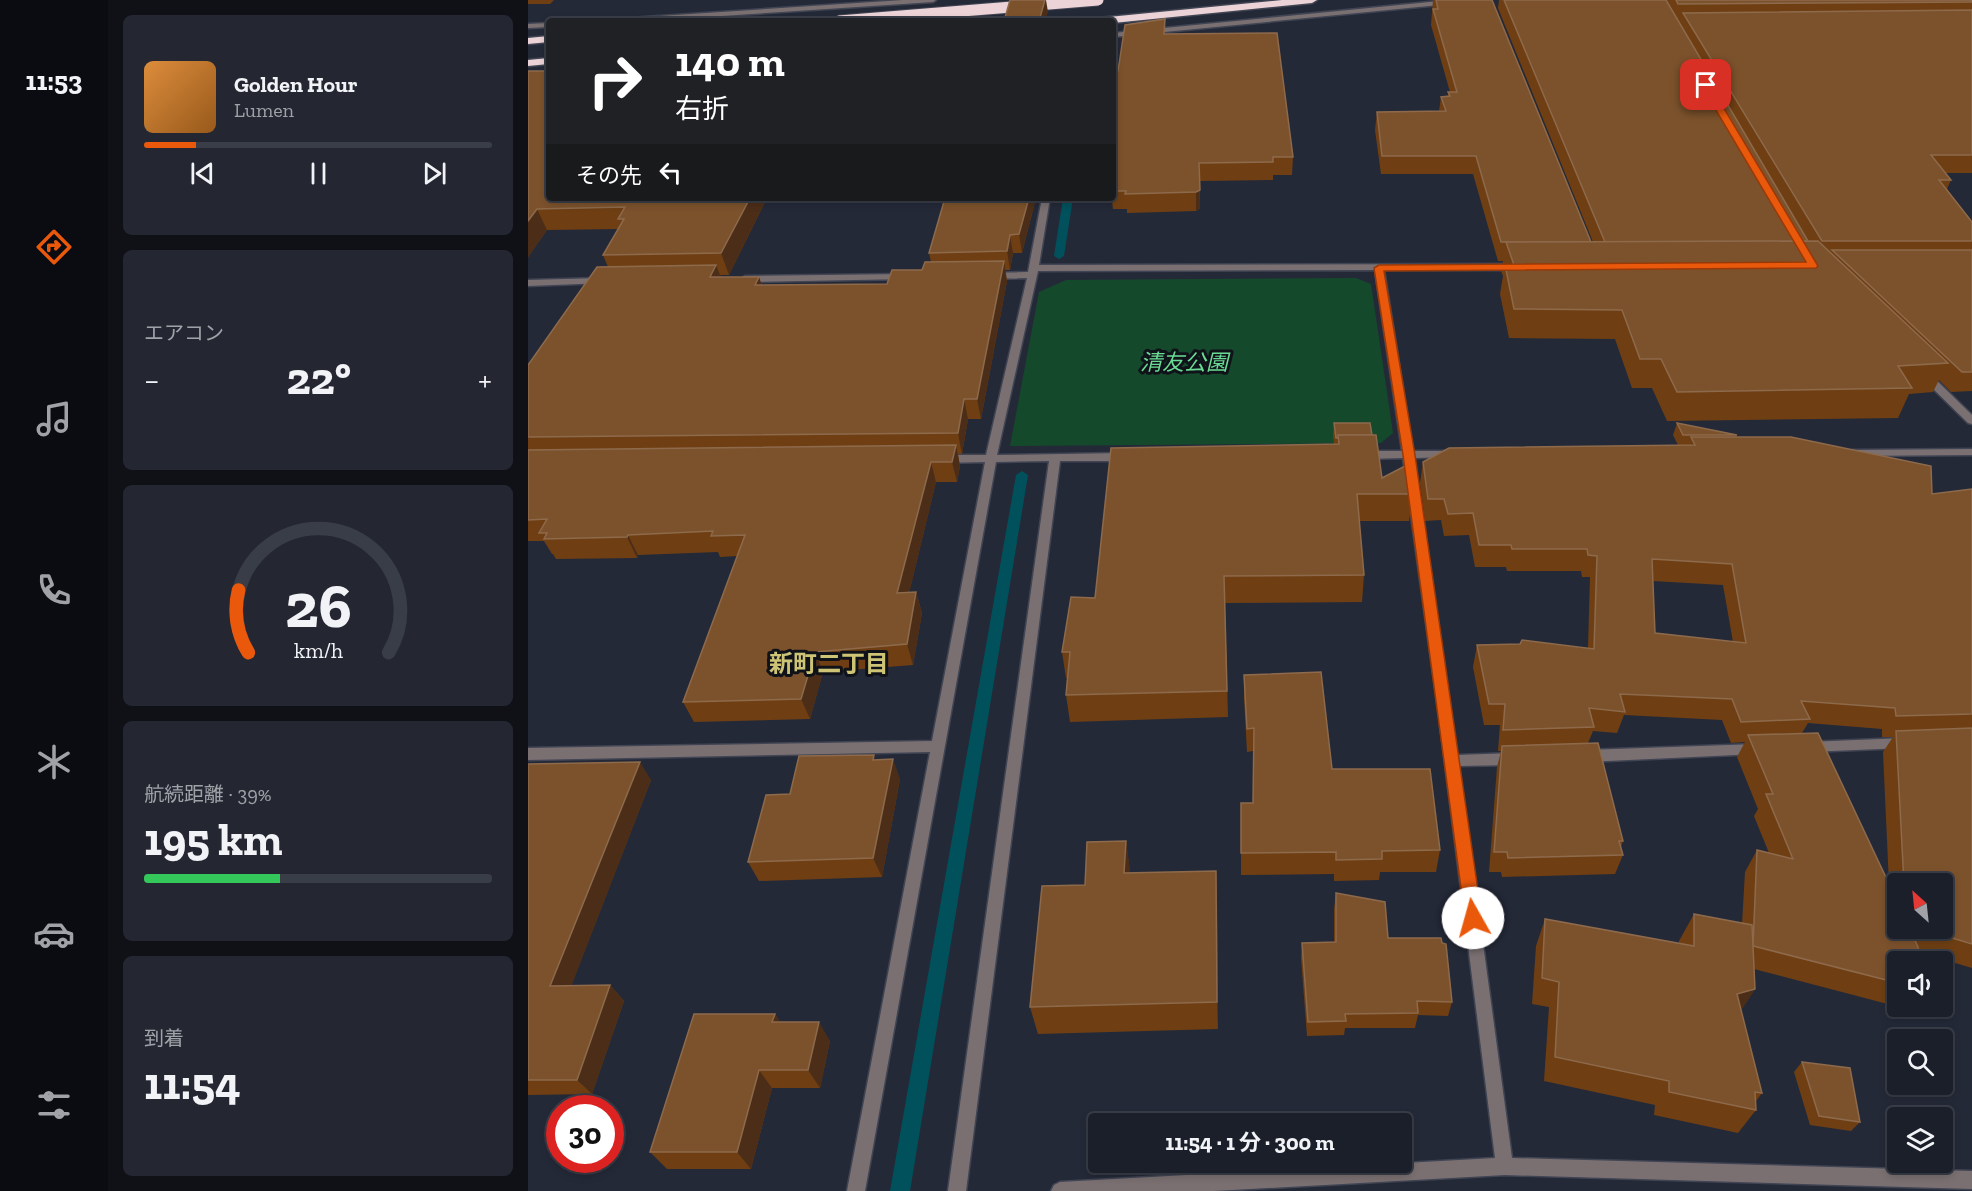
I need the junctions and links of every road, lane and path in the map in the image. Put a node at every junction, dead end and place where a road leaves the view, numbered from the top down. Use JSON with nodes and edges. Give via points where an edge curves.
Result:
{"nodes":[{"id":1,"x":933,"y":0,"type":"edge"},
{"id":2,"x":1098,"y":0,"type":"edge"},
{"id":3,"x":1312,"y":0,"type":"edge"},
{"id":4,"x":1470,"y":0,"type":"edge"},
{"id":5,"x":1441,"y":2,"type":"edge"},
{"id":6,"x":897,"y":3,"type":"junction"},
{"id":7,"x":716,"y":18,"type":"edge"},
{"id":8,"x":876,"y":18,"type":"edge"},
{"id":9,"x":898,"y":18,"type":"edge"},
{"id":10,"x":1116,"y":19,"type":"edge"},
{"id":11,"x":546,"y":25,"type":"edge"},
{"id":12,"x":528,"y":26,"type":"edge"},
{"id":13,"x":1116,"y":35,"type":"edge"},
{"id":14,"x":546,"y":39,"type":"edge"},
{"id":15,"x":528,"y":41,"type":"edge"},
{"id":16,"x":546,"y":61,"type":"edge"},
{"id":17,"x":528,"y":63,"type":"edge"},
{"id":18,"x":1045,"y":201,"type":"edge"},
{"id":19,"x":1528,"y":267,"type":"edge"},
{"id":20,"x":1379,"y":268,"type":"junction"},
{"id":21,"x":1032,"y":271,"type":"junction"},
{"id":22,"x":983,"y":276,"type":"edge"},
{"id":23,"x":911,"y":277,"type":"edge"},
{"id":24,"x":731,"y":280,"type":"edge"},
{"id":25,"x":612,"y":281,"type":"edge"},
{"id":26,"x":528,"y":283,"type":"edge"},
{"id":27,"x":1922,"y":372,"type":"edge"},
{"id":28,"x":1972,"y":421,"type":"edge"},
{"id":29,"x":1972,"y":452,"type":"edge"},
{"id":30,"x":1840,"y":453,"type":"edge"},
{"id":31,"x":1469,"y":454,"type":"edge"},
{"id":32,"x":1350,"y":455,"type":"edge"},
{"id":33,"x":1409,"y":455,"type":"junction"},
{"id":34,"x":1138,"y":457,"type":"edge"},
{"id":35,"x":991,"y":458,"type":"junction"},
{"id":36,"x":1055,"y":458,"type":"junction"},
{"id":37,"x":932,"y":459,"type":"edge"},
{"id":38,"x":1913,"y":743,"type":"edge"},
{"id":39,"x":938,"y":746,"type":"junction"},
{"id":40,"x":1795,"y":747,"type":"edge"},
{"id":41,"x":1771,"y":748,"type":"edge"},
{"id":42,"x":528,"y":754,"type":"edge"},
{"id":43,"x":1571,"y":756,"type":"edge"},
{"id":44,"x":1523,"y":758,"type":"edge"},
{"id":45,"x":1453,"y":761,"type":"junction"},
{"id":46,"x":1505,"y":1166,"type":"junction"},
{"id":47,"x":1972,"y":1180,"type":"edge"},
{"id":48,"x":1271,"y":1185,"type":"edge"},
{"id":49,"x":856,"y":1191,"type":"edge"},
{"id":50,"x":957,"y":1191,"type":"edge"},
{"id":51,"x":1060,"y":1191,"type":"edge"}],
"edges":[{"from":1,"to":6,"type":"street"},
{"from":2,"to":8,"type":"highway","bridge":true},
{"from":3,"to":10,"type":"highway"},
{"from":4,"to":5,"type":"street"},
{"from":5,"to":13,"type":"street"},
{"from":6,"to":7,"type":"street"},
{"from":6,"to":9,"type":"street"},
{"from":11,"to":12,"type":"street"},
{"from":14,"to":15,"type":"highway"},
{"from":16,"to":17,"type":"highway"},
{"from":18,"to":21,"type":"street"},
{"from":19,"to":20,"type":"street"},
{"from":20,"to":21,"type":"street"},
{"from":20,"to":33,"type":"street"},
{"from":21,"to":22,"type":"street"},
{"from":21,"to":35,"type":"street"},
{"from":23,"to":24,"type":"street"},
{"from":25,"to":26,"type":"street"},
{"from":27,"to":28,"type":"street"},
{"from":29,"to":30,"type":"street"},
{"from":31,"to":33,"type":"street"},
{"from":32,"to":33,"type":"street"},
{"from":33,"to":45,"type":"street"},
{"from":34,"to":36,"type":"street"},
{"from":35,"to":36,"type":"street"},
{"from":35,"to":37,"type":"street"},
{"from":35,"to":39,"type":"street"},
{"from":36,"to":50,"type":"street"},
{"from":38,"to":40,"type":"street"},
{"from":39,"to":42,"type":"street"},
{"from":39,"to":49,"type":"street"},
{"from":41,"to":43,"type":"street"},
{"from":44,"to":45,"type":"street"},
{"from":45,"to":46,"type":"street"},
{"from":46,"to":47,"type":"street"},
{"from":46,"to":48,"type":"street"},
{"from":48,"to":51,"type":"street"}]}
